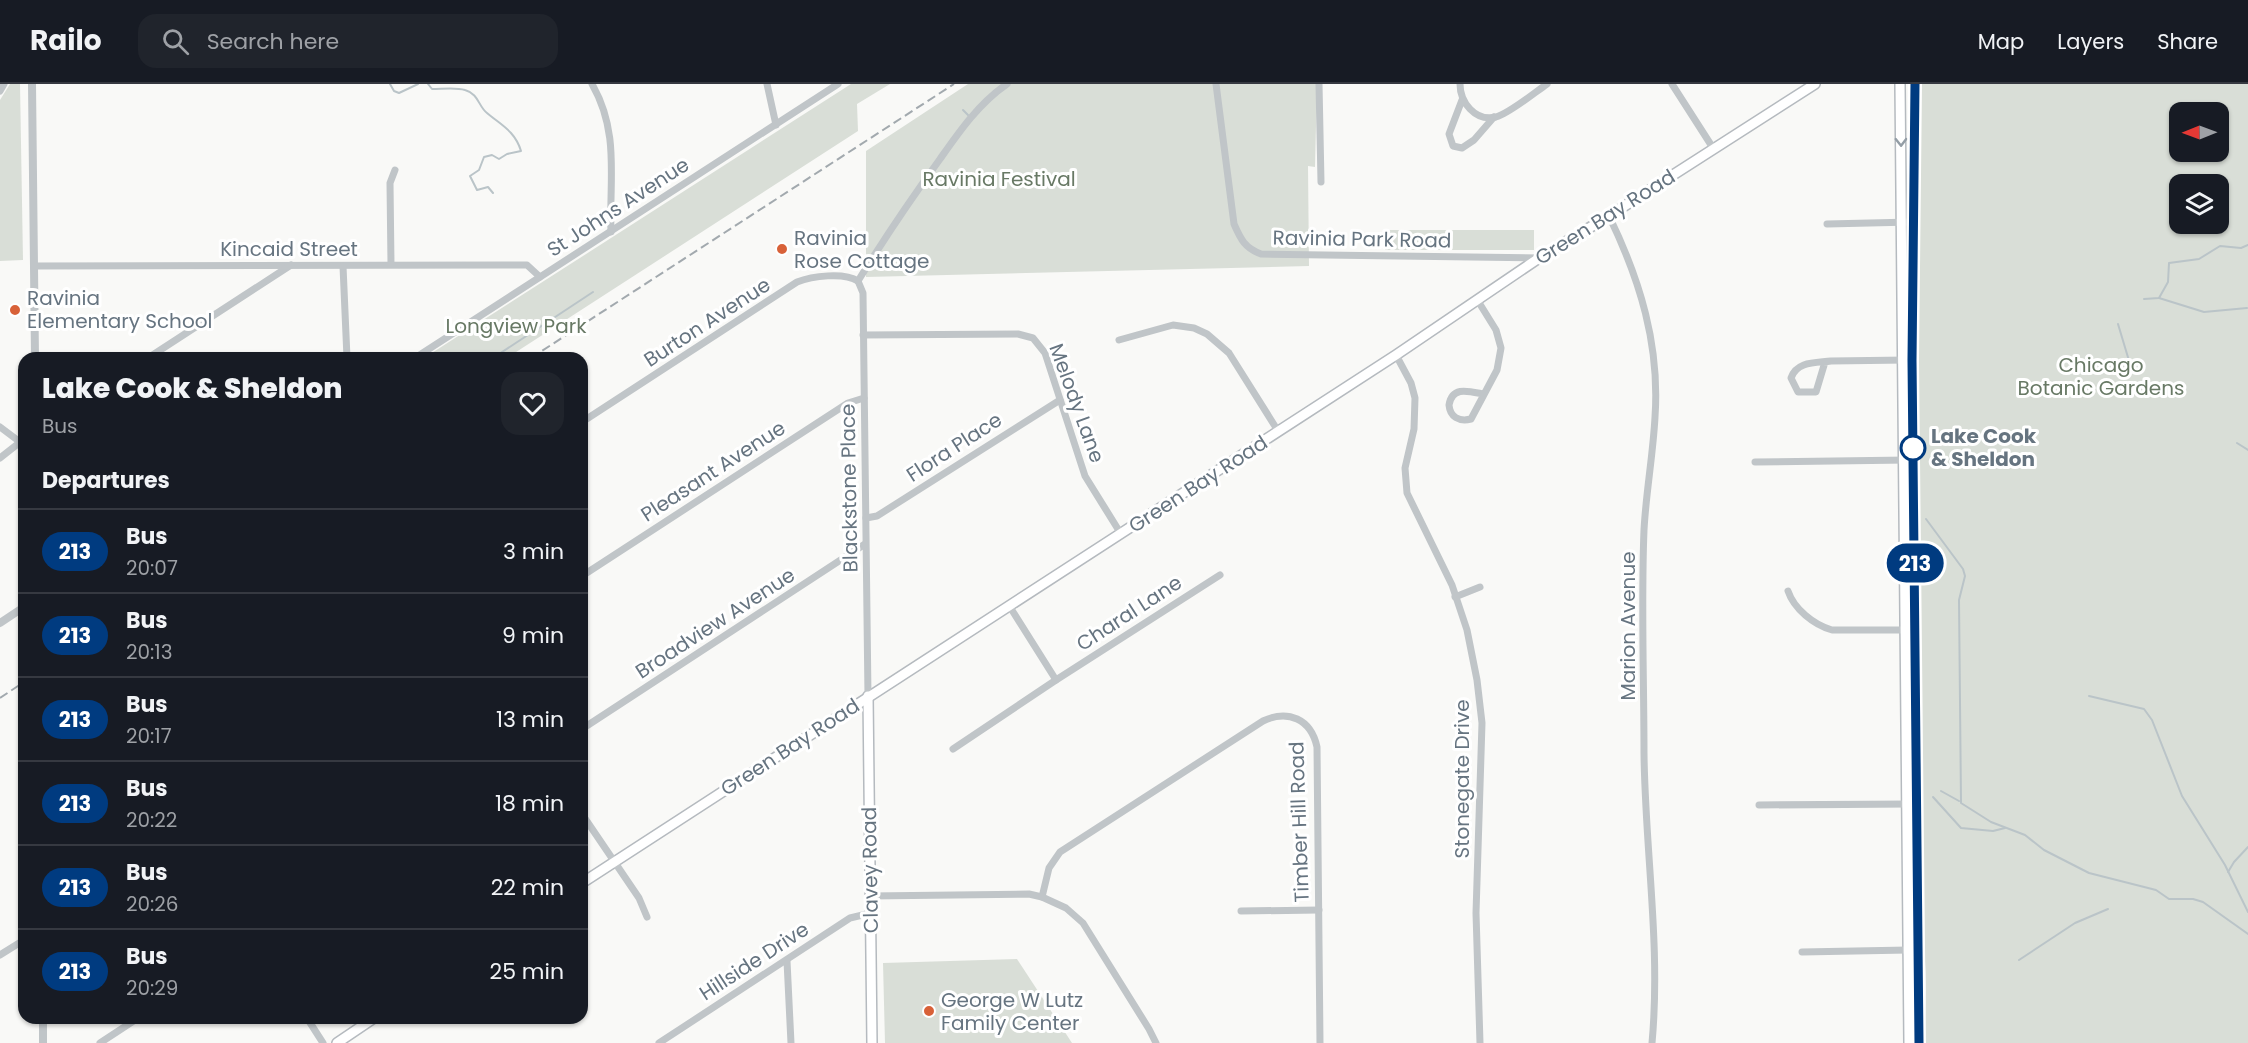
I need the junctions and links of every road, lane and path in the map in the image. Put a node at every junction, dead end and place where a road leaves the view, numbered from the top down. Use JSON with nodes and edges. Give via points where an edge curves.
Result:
{"nodes":[{"id":1,"x":4,"y":84,"type":"edge"},
{"id":2,"x":32,"y":84,"type":"edge"},
{"id":3,"x":592,"y":84,"type":"edge"},
{"id":4,"x":766,"y":84,"type":"edge"},
{"id":5,"x":838,"y":84,"type":"edge"},
{"id":6,"x":1007,"y":84,"type":"edge"},
{"id":7,"x":1216,"y":84,"type":"edge"},
{"id":8,"x":1319,"y":84,"type":"edge"},
{"id":9,"x":1460,"y":84,"type":"edge"},
{"id":10,"x":1547,"y":84,"type":"edge"},
{"id":11,"x":1672,"y":84,"type":"edge"},
{"id":12,"x":1815,"y":84,"type":"edge"},
{"id":13,"x":1900,"y":84,"type":"edge"},
{"id":14,"x":1915,"y":84,"type":"edge"},
{"id":15,"x":0,"y":91,"type":"edge"},
{"id":16,"x":1462,"y":100,"type":"junction"},
{"id":17,"x":1494,"y":117,"type":"junction"},
{"id":18,"x":776,"y":124,"type":"junction"},
{"id":19,"x":1713,"y":148,"type":"junction"},
{"id":20,"x":395,"y":170,"type":"dead end"},
{"id":21,"x":1321,"y":182,"type":"dead end"},
{"id":22,"x":1609,"y":216,"type":"junction"},
{"id":23,"x":1902,"y":222,"type":"junction"},
{"id":24,"x":1912,"y":222,"type":"junction"},
{"id":25,"x":1827,"y":224,"type":"dead end"},
{"id":26,"x":611,"y":231,"type":"junction"},
{"id":27,"x":1539,"y":258,"type":"junction"},
{"id":28,"x":391,"y":264,"type":"junction"},
{"id":29,"x":34,"y":266,"type":"junction"},
{"id":30,"x":291,"y":266,"type":"junction"},
{"id":31,"x":343,"y":266,"type":"junction"},
{"id":32,"x":540,"y":277,"type":"junction"},
{"id":33,"x":858,"y":281,"type":"junction"},
{"id":34,"x":1478,"y":301,"type":"junction"},
{"id":35,"x":863,"y":335,"type":"junction"},
{"id":36,"x":1119,"y":340,"type":"dead end"},
{"id":37,"x":35,"y":352,"type":"edge"},
{"id":38,"x":157,"y":352,"type":"edge"},
{"id":39,"x":346,"y":352,"type":"edge"},
{"id":40,"x":424,"y":352,"type":"edge"},
{"id":41,"x":1396,"y":355,"type":"junction"},
{"id":42,"x":1907,"y":360,"type":"junction"},
{"id":43,"x":1825,"y":362,"type":"junction"},
{"id":44,"x":1483,"y":394,"type":"junction"},
{"id":45,"x":864,"y":398,"type":"junction"},
{"id":46,"x":1060,"y":400,"type":"junction"},
{"id":47,"x":588,"y":419,"type":"edge"},
{"id":48,"x":0,"y":427,"type":"edge"},
{"id":49,"x":1278,"y":431,"type":"junction"},
{"id":50,"x":18,"y":440,"type":"edge"},
{"id":51,"x":18,"y":446,"type":"edge"},
{"id":52,"x":0,"y":458,"type":"edge"},
{"id":53,"x":1909,"y":460,"type":"junction"},
{"id":54,"x":1755,"y":462,"type":"dead end"},
{"id":55,"x":866,"y":518,"type":"junction"},
{"id":56,"x":1121,"y":534,"type":"junction"},
{"id":57,"x":865,"y":544,"type":"junction"},
{"id":58,"x":588,"y":572,"type":"edge"},
{"id":59,"x":1220,"y":574,"type":"dead end"},
{"id":60,"x":1480,"y":587,"type":"dead end"},
{"id":61,"x":1788,"y":591,"type":"dead end"},
{"id":62,"x":1455,"y":597,"type":"junction"},
{"id":63,"x":1010,"y":606,"type":"junction"},
{"id":64,"x":18,"y":611,"type":"edge"},
{"id":65,"x":0,"y":623,"type":"edge"},
{"id":66,"x":1911,"y":630,"type":"junction"},
{"id":67,"x":1056,"y":680,"type":"junction"},
{"id":68,"x":868,"y":696,"type":"junction"},
{"id":69,"x":588,"y":725,"type":"edge"},
{"id":70,"x":953,"y":750,"type":"dead end"},
{"id":71,"x":1912,"y":804,"type":"junction"},
{"id":72,"x":1759,"y":805,"type":"dead end"},
{"id":73,"x":588,"y":823,"type":"edge"},
{"id":74,"x":614,"y":862,"type":"junction"},
{"id":75,"x":588,"y":879,"type":"edge"},
{"id":76,"x":870,"y":896,"type":"junction"},
{"id":77,"x":1042,"y":897,"type":"junction"},
{"id":78,"x":1318,"y":910,"type":"junction"},
{"id":79,"x":1241,"y":911,"type":"dead end"},
{"id":80,"x":871,"y":913,"type":"junction"},
{"id":81,"x":647,"y":917,"type":"dead end"},
{"id":82,"x":18,"y":944,"type":"edge"},
{"id":83,"x":1908,"y":950,"type":"junction"},
{"id":84,"x":1802,"y":952,"type":"dead end"},
{"id":85,"x":0,"y":956,"type":"edge"},
{"id":86,"x":787,"y":961,"type":"junction"},
{"id":87,"x":43,"y":1024,"type":"edge"},
{"id":88,"x":129,"y":1024,"type":"edge"},
{"id":89,"x":311,"y":1024,"type":"edge"},
{"id":90,"x":365,"y":1024,"type":"edge"},
{"id":91,"x":43,"y":1043,"type":"edge"},
{"id":92,"x":100,"y":1043,"type":"edge"},
{"id":93,"x":323,"y":1043,"type":"edge"},
{"id":94,"x":337,"y":1043,"type":"edge"},
{"id":95,"x":659,"y":1043,"type":"edge"},
{"id":96,"x":791,"y":1043,"type":"edge"},
{"id":97,"x":872,"y":1043,"type":"edge"},
{"id":98,"x":1156,"y":1043,"type":"edge"},
{"id":99,"x":1320,"y":1043,"type":"edge"},
{"id":100,"x":1480,"y":1043,"type":"edge"},
{"id":101,"x":1652,"y":1043,"type":"edge"},
{"id":102,"x":1909,"y":1043,"type":"edge"},
{"id":103,"x":1919,"y":1043,"type":"edge"}],
"edges":[{"from":1,"to":15,"type":"street"},
{"from":2,"to":29,"type":"street"},
{"from":3,"to":26,"type":"street","via":[[612,142]]},
{"from":4,"to":18,"type":"street"},
{"from":5,"to":18,"type":"street","name":"St Johns Avenue"},
{"from":6,"to":33,"type":"street","via":[[972,116],[944,152],[897,217]]},
{"from":7,"to":27,"type":"street","name":"Ravinia Park Road","via":[[1234,224],[1242,243],[1252,250],[1262,254]]},
{"from":8,"to":21,"type":"street"},
{"from":9,"to":16,"type":"street"},
{"from":10,"to":17,"type":"street"},
{"from":11,"to":19,"type":"street"},
{"from":12,"to":19,"type":"main road","name":"Green Bay Road"},
{"from":13,"to":23,"type":"main road","one_way":true},
{"from":14,"to":24,"type":"main road"},
{"from":16,"to":17,"type":"street","via":[[1470,111]]},
{"from":16,"to":17,"type":"street","via":[[1449,134],[1453,146],[1462,148],[1470,144]]},
{"from":18,"to":26,"type":"street","name":"St Johns Avenue"},
{"from":19,"to":22,"type":"main road","name":"Green Bay Road"},
{"from":20,"to":28,"type":"street","via":[[390,183]]},
{"from":22,"to":27,"type":"main road","name":"Green Bay Road"},
{"from":22,"to":101,"type":"street","name":"Marion Avenue","via":[[1641,292],[1655,369],[1643,582],[1645,819],[1657,961]]},
{"from":23,"to":24,"type":"street"},
{"from":23,"to":25,"type":"street"},
{"from":23,"to":42,"type":"main road"},
{"from":24,"to":42,"type":"main road"},
{"from":26,"to":32,"type":"street","name":"St Johns Avenue"},
{"from":27,"to":34,"type":"main road","name":"Green Bay Road"},
{"from":28,"to":31,"type":"street","name":"Kincaid Street"},
{"from":28,"to":32,"type":"street","name":"Kincaid Street","via":[[527,265]]},
{"from":29,"to":30,"type":"street","name":"Kincaid Street"},
{"from":29,"to":37,"type":"street"},
{"from":30,"to":31,"type":"street","name":"Kincaid Street"},
{"from":30,"to":38,"type":"street"},
{"from":31,"to":39,"type":"street"},
{"from":32,"to":40,"type":"street","name":"St Johns Avenue"},
{"from":33,"to":35,"type":"street","name":"Blackstone Place"},
{"from":33,"to":47,"type":"street","name":"Burton Avenue","via":[[851,277],[809,277],[797,282]]},
{"from":34,"to":41,"type":"main road","name":"Green Bay Road"},
{"from":34,"to":44,"type":"street","via":[[1496,330],[1501,348],[1497,370]]},
{"from":35,"to":45,"type":"street","name":"Blackstone Place"},
{"from":35,"to":46,"type":"street","name":"Melody Lane","via":[[1029,336],[1045,353]]},
{"from":36,"to":49,"type":"street","via":[[1173,325],[1208,333],[1229,353]]},
{"from":41,"to":49,"type":"main road","name":"Green Bay Road"},
{"from":41,"to":62,"type":"street","name":"Stonegate Drive","via":[[1415,398],[1414,429],[1405,468],[1407,493]]},
{"from":42,"to":43,"type":"street"},
{"from":42,"to":53,"type":"main road"},
{"from":43,"to":43,"type":"street","via":[[1804,365],[1793,372],[1791,378],[1798,392],[1816,392]]},
{"from":44,"to":44,"type":"street","via":[[1455,392],[1449,400],[1452,414],[1460,420],[1471,419]]},
{"from":45,"to":55,"type":"street","name":"Blackstone Place"},
{"from":45,"to":58,"type":"street","name":"Pleasant Avenue","via":[[848,403]]},
{"from":46,"to":55,"type":"street","name":"Flora Place","via":[[877,516]]},
{"from":46,"to":56,"type":"street","name":"Melody Lane","via":[[1085,476]]},
{"from":48,"to":50,"type":"street"},
{"from":49,"to":56,"type":"main road","name":"Green Bay Road"},
{"from":51,"to":52,"type":"street"},
{"from":53,"to":54,"type":"street"},
{"from":53,"to":66,"type":"main road"},
{"from":55,"to":57,"type":"street","name":"Blackstone Place"},
{"from":56,"to":63,"type":"main road","name":"Green Bay Road"},
{"from":57,"to":68,"type":"street","name":"Blackstone Place"},
{"from":57,"to":69,"type":"street","name":"Broadview Avenue"},
{"from":59,"to":67,"type":"street","name":"Charal Lane"},
{"from":60,"to":62,"type":"street"},
{"from":61,"to":66,"type":"street","via":[[1794,604],[1820,627],[1843,632]]},
{"from":62,"to":100,"type":"street","name":"Stonegate Drive","via":[[1467,630],[1482,723],[1476,913]]},
{"from":63,"to":67,"type":"street"},
{"from":63,"to":68,"type":"main road","name":"Green Bay Road"},
{"from":64,"to":65,"type":"street"},
{"from":66,"to":71,"type":"main road"},
{"from":67,"to":70,"type":"street","name":"Charal Lane"},
{"from":68,"to":74,"type":"main road","name":"Green Bay Road"},
{"from":68,"to":76,"type":"main road","name":"Clavey Road"},
{"from":71,"to":72,"type":"street"},
{"from":71,"to":83,"type":"main road"},
{"from":71,"to":103,"type":"main road"},
{"from":73,"to":74,"type":"street"},
{"from":74,"to":75,"type":"main road","name":"Green Bay Road"},
{"from":74,"to":81,"type":"street"},
{"from":76,"to":77,"type":"street"},
{"from":76,"to":80,"type":"main road","name":"Clavey Road"},
{"from":77,"to":78,"type":"street","name":"Timber Hill Road","via":[[1049,868],[1060,852],[1263,721],[1282,714],[1295,717],[1311,729],[1317,747]]},
{"from":77,"to":98,"type":"street","via":[[1066,908],[1083,923]]},
{"from":78,"to":79,"type":"street"},
{"from":78,"to":99,"type":"street","name":"Timber Hill Road"},
{"from":80,"to":86,"type":"street","name":"Hillside Drive","via":[[850,918]]},
{"from":80,"to":97,"type":"main road","name":"Clavey Road"},
{"from":82,"to":85,"type":"street"},
{"from":83,"to":84,"type":"street"},
{"from":83,"to":102,"type":"main road"},
{"from":86,"to":95,"type":"street","name":"Hillside Drive"},
{"from":86,"to":96,"type":"street"},
{"from":87,"to":91,"type":"street"},
{"from":88,"to":92,"type":"street"},
{"from":89,"to":93,"type":"street"},
{"from":90,"to":94,"type":"main road"}]}
